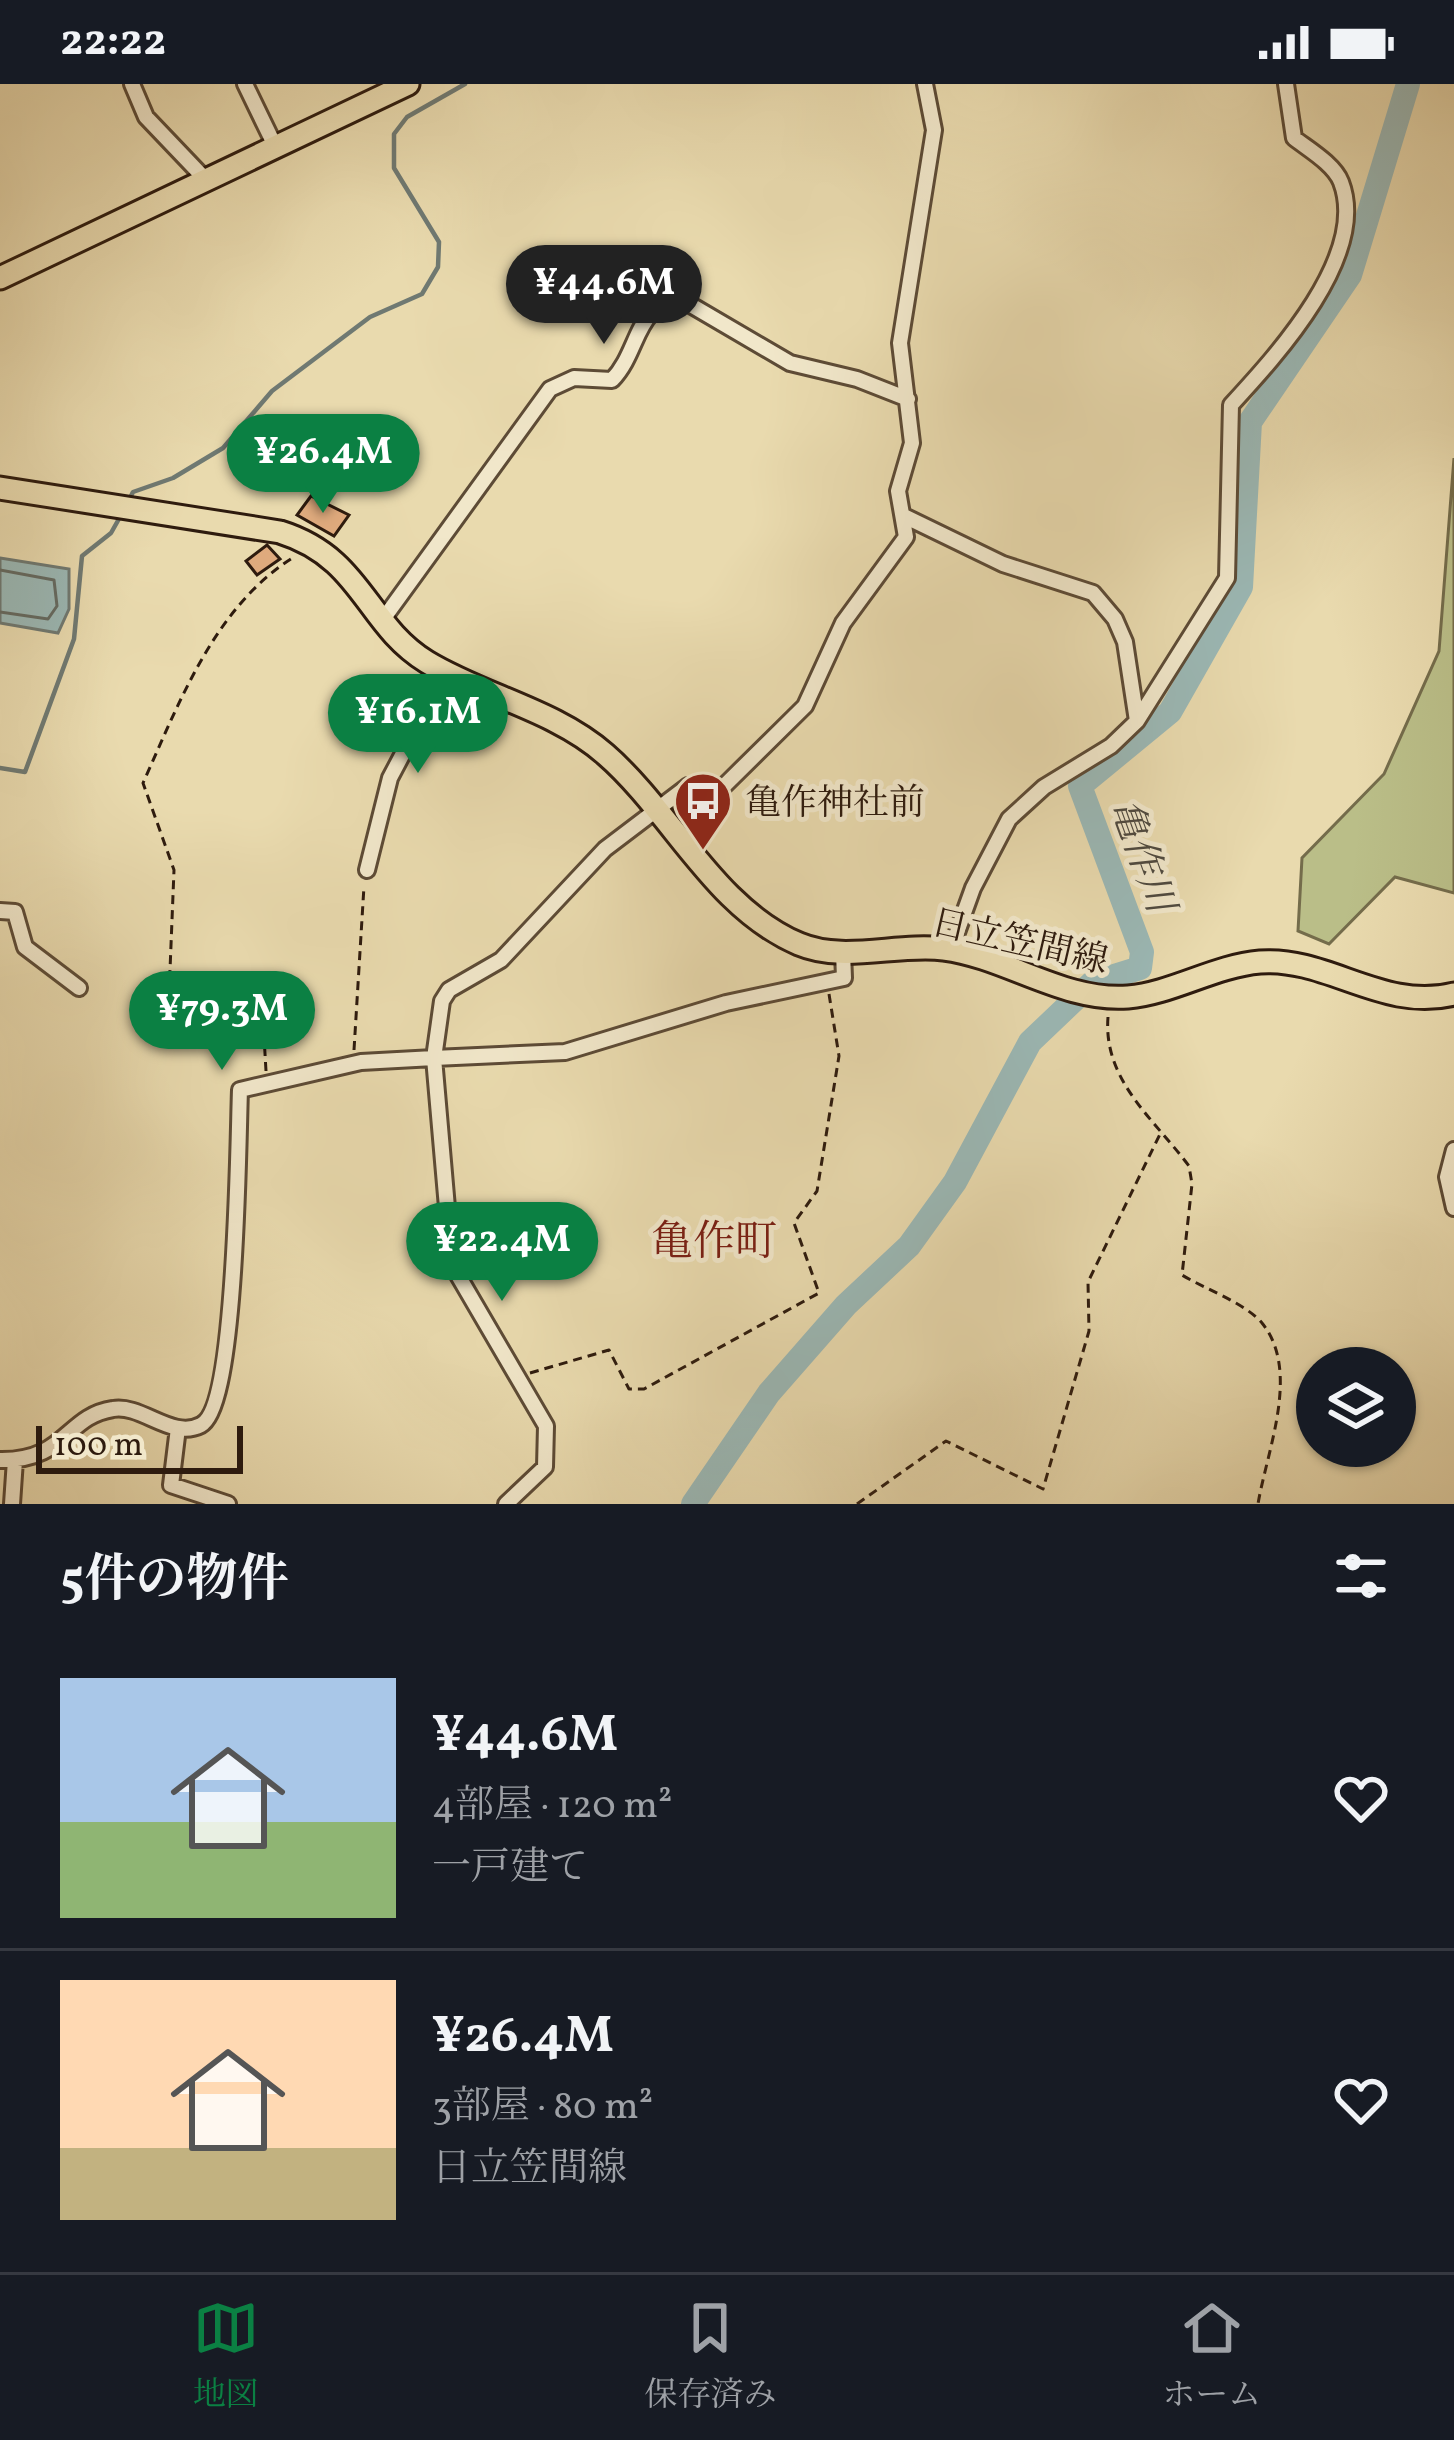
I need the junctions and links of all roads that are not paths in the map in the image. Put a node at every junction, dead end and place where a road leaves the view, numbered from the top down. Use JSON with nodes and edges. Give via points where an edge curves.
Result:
{"nodes":[{"id":1,"x":132,"y":84,"type":"edge"},
{"id":2,"x":245,"y":84,"type":"edge"},
{"id":3,"x":408,"y":84,"type":"edge"},
{"id":4,"x":925,"y":84,"type":"edge"},
{"id":5,"x":1286,"y":84,"type":"edge"},
{"id":6,"x":277,"y":148,"type":"junction"},
{"id":7,"x":207,"y":181,"type":"junction"},
{"id":8,"x":0,"y":278,"type":"edge"},
{"id":9,"x":908,"y":399,"type":"junction"},
{"id":10,"x":0,"y":488,"type":"edge"},
{"id":11,"x":904,"y":516,"type":"junction"},
{"id":12,"x":384,"y":618,"type":"junction"},
{"id":13,"x":446,"y":672,"type":"junction"},
{"id":14,"x":1136,"y":721,"type":"junction"},
{"id":15,"x":658,"y":812,"type":"junction"},
{"id":16,"x":367,"y":870,"type":"road end"},
{"id":17,"x":0,"y":911,"type":"edge"},
{"id":18,"x":951,"y":950,"type":"junction"},
{"id":19,"x":843,"y":952,"type":"junction"},
{"id":20,"x":79,"y":988,"type":"dead end"},
{"id":21,"x":1454,"y":994,"type":"edge"},
{"id":22,"x":434,"y":1058,"type":"junction"},
{"id":23,"x":1454,"y":1150,"type":"edge"},
{"id":24,"x":1454,"y":1208,"type":"edge"},
{"id":25,"x":178,"y":1428,"type":"junction"},
{"id":26,"x":8,"y":1460,"type":"edge"},
{"id":27,"x":12,"y":1504,"type":"edge"},
{"id":28,"x":228,"y":1504,"type":"edge"},
{"id":29,"x":506,"y":1504,"type":"edge"}],
"edges":[{"from":1,"to":7,"type":"street","via":[[146,117]]},
{"from":2,"to":6,"type":"street"},
{"from":3,"to":6,"type":"main road"},
{"from":4,"to":9,"type":"street","via":[[934,130],[900,343]]},
{"from":5,"to":14,"type":"street","via":[[1294,138],[1340,176],[1349,214],[1320,294],[1231,405],[1226,578]]},
{"from":6,"to":7,"type":"main road"},
{"from":7,"to":8,"type":"main road"},
{"from":9,"to":11,"type":"street","via":[[912,443],[898,491]]},
{"from":9,"to":12,"type":"street","via":[[790,363],[683,301],[665,302],[649,310],[612,380],[574,378],[550,389]]},
{"from":10,"to":12,"type":"main road","name":"日立笠間線","via":[[280,532],[326,550]]},
{"from":11,"to":14,"type":"street","via":[[1003,564],[1093,593],[1124,642]]},
{"from":11,"to":15,"type":"street","via":[[906,536],[843,623],[805,706],[783,733],[724,787],[714,793],[688,786]]},
{"from":12,"to":13,"type":"main road","name":"日立笠間線","via":[[407,646]]},
{"from":13,"to":15,"type":"main road","name":"日立笠間線","via":[[590,742]]},
{"from":13,"to":16,"type":"street","via":[[390,778]]},
{"from":14,"to":18,"type":"street","via":[[1009,819]]},
{"from":15,"to":19,"type":"main road","name":"日立笠間線","via":[[744,908],[800,944]]},
{"from":15,"to":22,"type":"street","via":[[605,849],[501,960],[449,989]]},
{"from":17,"to":20,"type":"street","via":[[16,912],[25,946]]},
{"from":18,"to":19,"type":"main road","name":"日立笠間線"},
{"from":18,"to":21,"type":"main road","name":"日立笠間線","via":[[1093,995],[1148,994],[1276,961],[1396,998]]},
{"from":19,"to":22,"type":"street","via":[[844,978],[565,1052]]},
{"from":22,"to":25,"type":"street","via":[[353,1064],[240,1090],[228,1357],[212,1417]]},
{"from":22,"to":29,"type":"street","via":[[452,1265],[546,1426],[545,1467]]},
{"from":23,"to":24,"type":"street","via":[[1447,1177]]},
{"from":25,"to":26,"type":"street","via":[[118,1407],[90,1415],[52,1451]]},
{"from":25,"to":28,"type":"street","via":[[171,1485]]},
{"from":26,"to":27,"type":"street"}]}
